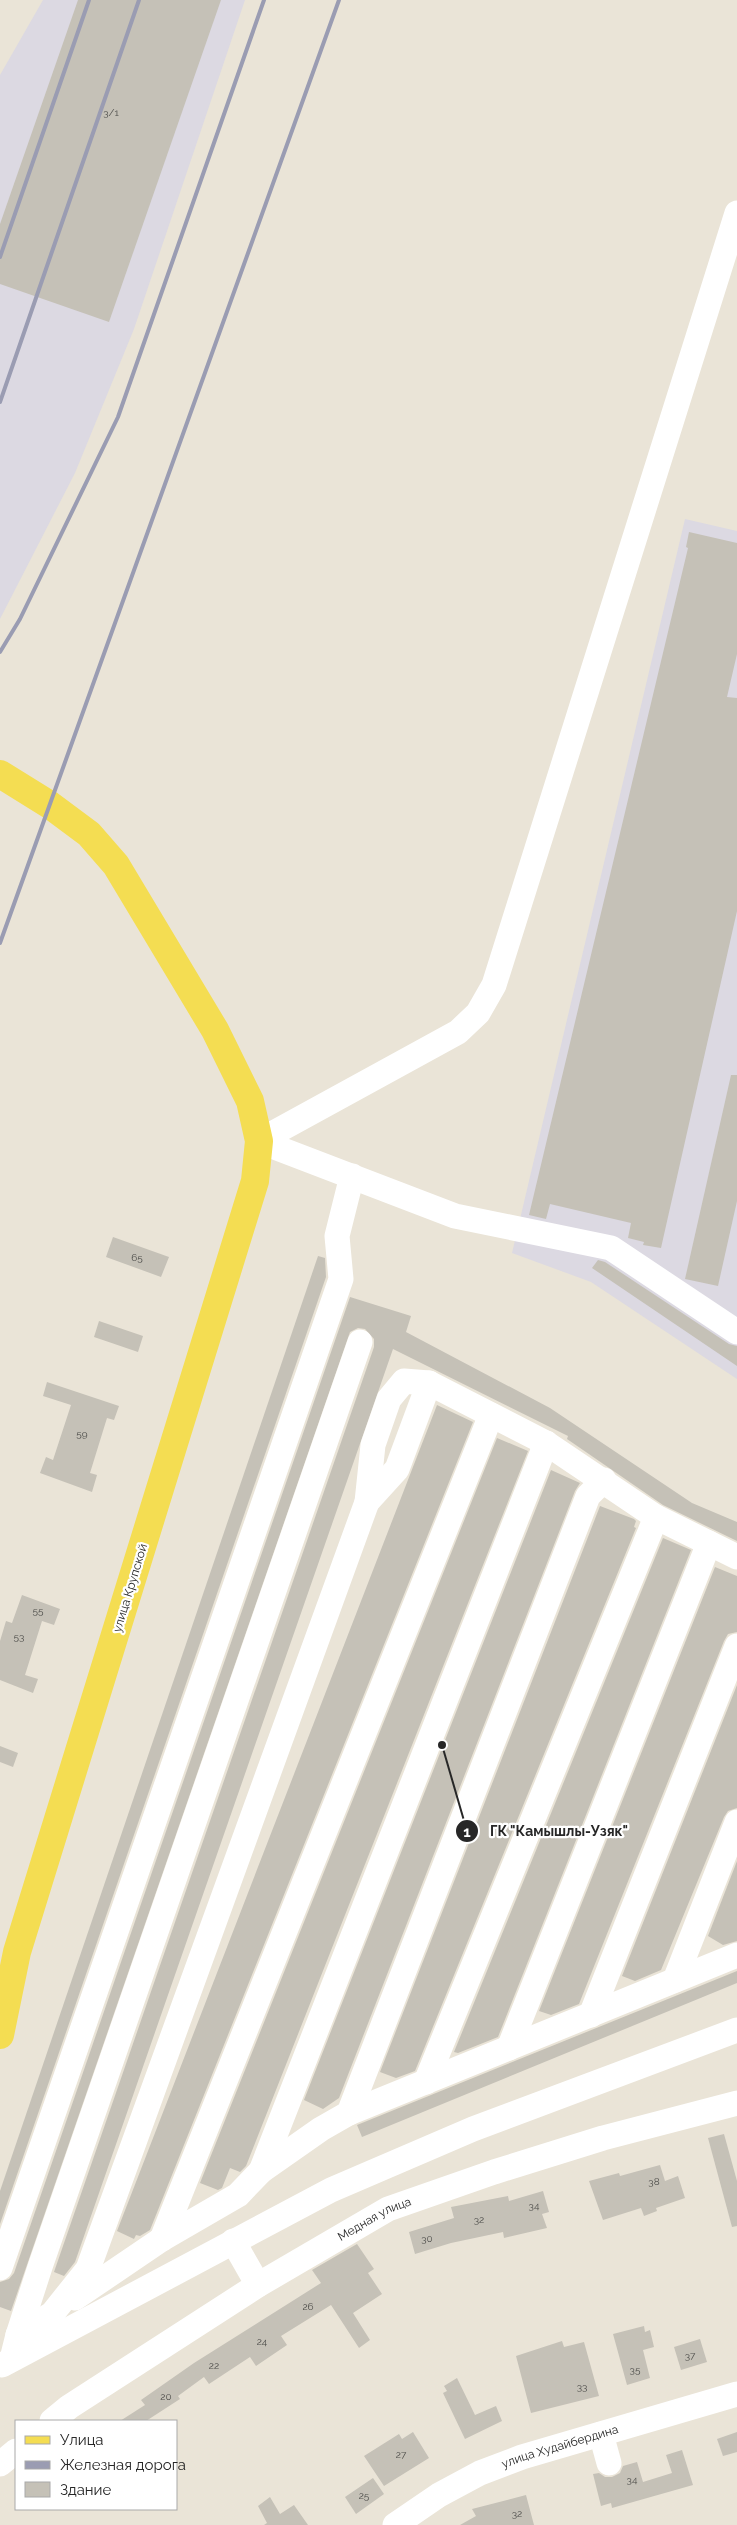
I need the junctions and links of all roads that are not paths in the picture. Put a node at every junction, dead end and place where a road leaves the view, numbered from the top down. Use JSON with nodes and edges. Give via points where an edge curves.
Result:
{"nodes":[{"id":1,"x":737,"y":213,"type":"edge"},
{"id":2,"x":0,"y":774,"type":"edge"},
{"id":3,"x":259,"y":1141,"type":"junction"},
{"id":4,"x":352,"y":1176,"type":"junction"},
{"id":5,"x":737,"y":1332,"type":"edge"},
{"id":6,"x":360,"y":1342,"type":"dead end"},
{"id":7,"x":491,"y":1414,"type":"junction"},
{"id":8,"x":546,"y":1443,"type":"junction"},
{"id":9,"x":604,"y":1480,"type":"junction"},
{"id":10,"x":656,"y":1517,"type":"junction"},
{"id":11,"x":709,"y":1543,"type":"junction"},
{"id":12,"x":737,"y":1557,"type":"edge"},
{"id":13,"x":737,"y":1646,"type":"edge"},
{"id":14,"x":737,"y":1822,"type":"edge"},
{"id":15,"x":737,"y":1955,"type":"edge"},
{"id":16,"x":675,"y":1980,"type":"junction"},
{"id":17,"x":591,"y":2014,"type":"junction"},
{"id":18,"x":737,"y":2030,"type":"edge"},
{"id":19,"x":0,"y":2035,"type":"edge"},
{"id":20,"x":509,"y":2048,"type":"junction"},
{"id":21,"x":426,"y":2082,"type":"junction"},
{"id":22,"x":737,"y":2103,"type":"edge"},
{"id":23,"x":349,"y":2112,"type":"junction"},
{"id":24,"x":261,"y":2171,"type":"junction"},
{"id":25,"x":162,"y":2239,"type":"junction"},
{"id":26,"x":233,"y":2241,"type":"junction"},
{"id":27,"x":0,"y":2268,"type":"edge"},
{"id":28,"x":258,"y":2285,"type":"junction"},
{"id":29,"x":52,"y":2314,"type":"junction"},
{"id":30,"x":18,"y":2334,"type":"junction"},
{"id":31,"x":6,"y":2362,"type":"edge"},
{"id":32,"x":726,"y":2391,"type":"edge"},
{"id":33,"x":53,"y":2420,"type":"edge"},
{"id":34,"x":601,"y":2434,"type":"junction"},
{"id":35,"x":15,"y":2452,"type":"edge"},
{"id":36,"x":609,"y":2463,"type":"dead end"},
{"id":37,"x":0,"y":2464,"type":"edge"},
{"id":38,"x":395,"y":2525,"type":"edge"}],
"edges":[{"from":1,"to":3,"type":"street","via":[[494,985],[478,1013],[458,1032]]},
{"from":2,"to":3,"type":"main road","name":"улица Крупской","via":[[89,834],[116,865],[216,1030],[250,1101]]},
{"from":3,"to":4,"type":"street"},
{"from":3,"to":19,"type":"main road","name":"улица Крупской","via":[[255,1181],[17,1952]]},
{"from":4,"to":5,"type":"street","via":[[455,1216],[611,1248]]},
{"from":4,"to":27,"type":"street","via":[[337,1236],[341,1279]]},
{"from":6,"to":30,"type":"street"},
{"from":7,"to":8,"type":"street"},
{"from":7,"to":25,"type":"street"},
{"from":7,"to":29,"type":"street","via":[[429,1383],[404,1381],[389,1399],[373,1445],[367,1502],[88,2269]]},
{"from":8,"to":9,"type":"street"},
{"from":8,"to":24,"type":"street"},
{"from":9,"to":10,"type":"street"},
{"from":9,"to":23,"type":"street","via":[[588,1496]]},
{"from":10,"to":11,"type":"street"},
{"from":10,"to":21,"type":"street"},
{"from":11,"to":12,"type":"street"},
{"from":11,"to":20,"type":"street"},
{"from":13,"to":17,"type":"street"},
{"from":14,"to":16,"type":"street"},
{"from":15,"to":16,"type":"street"},
{"from":16,"to":17,"type":"street"},
{"from":17,"to":20,"type":"street"},
{"from":18,"to":26,"type":"street","via":[[473,2129],[331,2190]]},
{"from":20,"to":21,"type":"street"},
{"from":21,"to":23,"type":"street"},
{"from":22,"to":28,"type":"street","name":"Медная улица","via":[[594,2141],[388,2209]]},
{"from":23,"to":24,"type":"street"},
{"from":24,"to":25,"type":"street","via":[[238,2195]]},
{"from":25,"to":29,"type":"street"},
{"from":26,"to":28,"type":"street"},
{"from":26,"to":31,"type":"street"},
{"from":28,"to":33,"type":"street","name":"Медная улица"},
{"from":29,"to":30,"type":"street"},
{"from":30,"to":31,"type":"street"},
{"from":32,"to":34,"type":"street","name":"улица Худайбердина"},
{"from":34,"to":36,"type":"street"},
{"from":34,"to":38,"type":"street","name":"улица Худайбердина","via":[[525,2467],[480,2473],[439,2494]]},
{"from":35,"to":37,"type":"street"}]}
